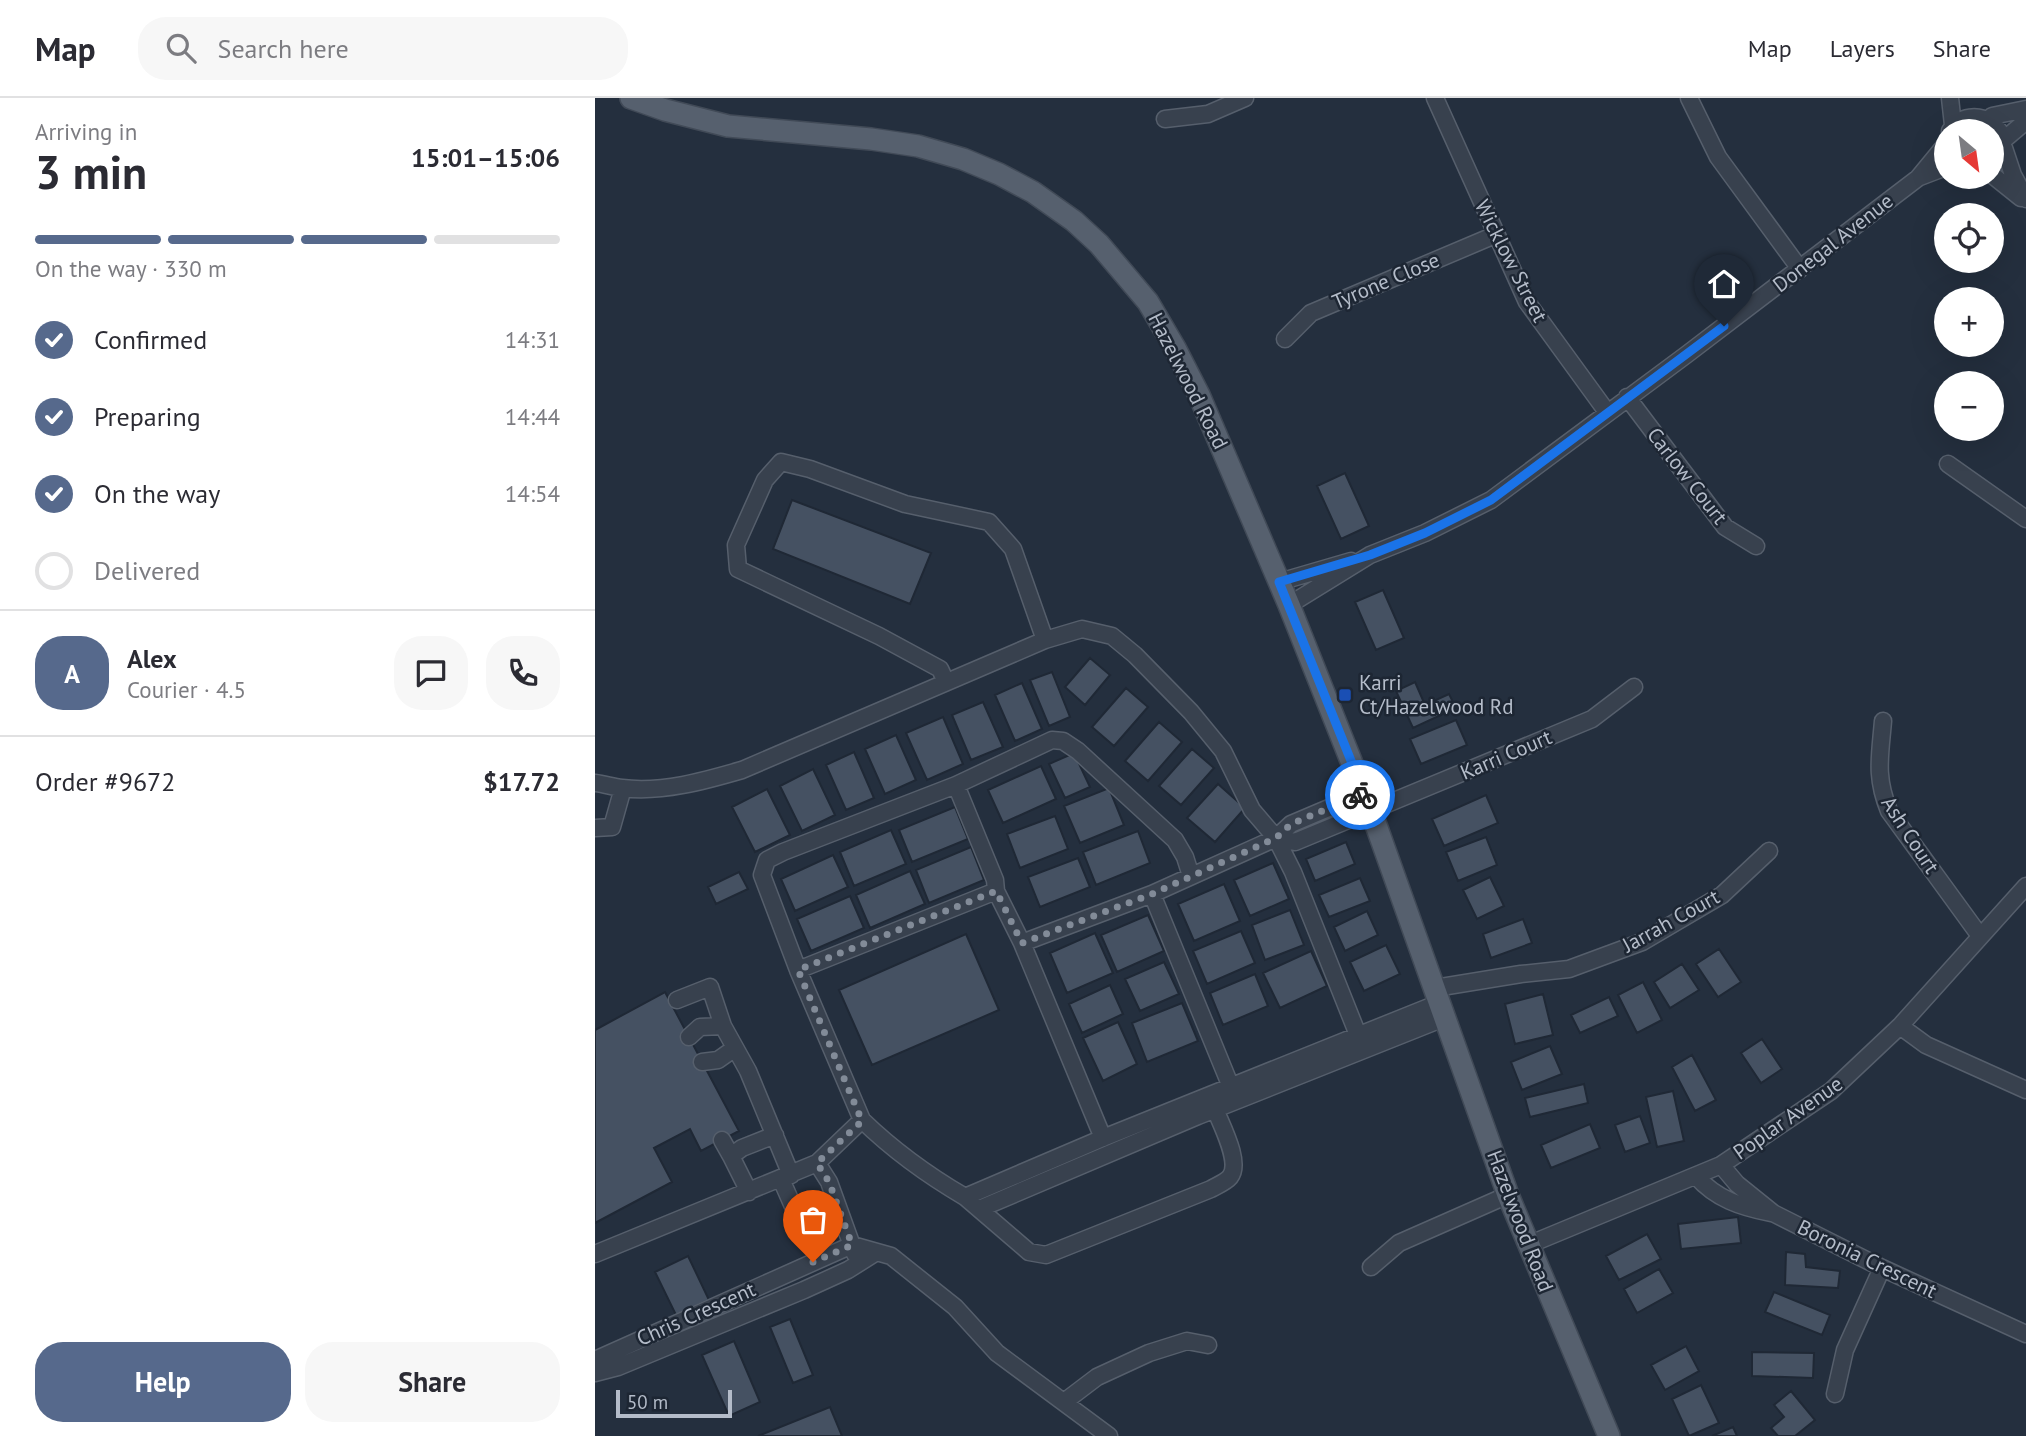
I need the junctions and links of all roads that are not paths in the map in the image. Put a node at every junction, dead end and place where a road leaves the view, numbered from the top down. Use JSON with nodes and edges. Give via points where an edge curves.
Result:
{"nodes":[{"id":1,"x":631,"y":98,"type":"edge"},
{"id":2,"x":1245,"y":98,"type":"edge"},
{"id":3,"x":1434,"y":98,"type":"edge"},
{"id":4,"x":1689,"y":98,"type":"edge"},
{"id":5,"x":1951,"y":98,"type":"edge"},
{"id":6,"x":2026,"y":109,"type":"edge"},
{"id":7,"x":1974,"y":111,"type":"junction"},
{"id":8,"x":1992,"y":116,"type":"junction"},
{"id":9,"x":1165,"y":119,"type":"dead end"},
{"id":10,"x":1951,"y":119,"type":"edge"},
{"id":11,"x":1960,"y":119,"type":"edge"},
{"id":12,"x":2026,"y":121,"type":"edge"},
{"id":13,"x":2005,"y":143,"type":"junction"},
{"id":14,"x":1934,"y":159,"type":"edge"},
{"id":15,"x":1934,"y":172,"type":"edge"},
{"id":16,"x":1918,"y":178,"type":"junction"},
{"id":17,"x":2004,"y":184,"type":"edge"},
{"id":18,"x":2026,"y":200,"type":"edge"},
{"id":19,"x":1495,"y":235,"type":"junction"},
{"id":20,"x":1800,"y":269,"type":"junction"},
{"id":21,"x":1285,"y":339,"type":"dead end"},
{"id":22,"x":1627,"y":397,"type":"junction"},
{"id":23,"x":1607,"y":412,"type":"junction"},
{"id":24,"x":1948,"y":464,"type":"dead end"},
{"id":25,"x":2026,"y":519,"type":"edge"},
{"id":26,"x":1756,"y":546,"type":"dead end"},
{"id":27,"x":1370,"y":555,"type":"junction"},
{"id":28,"x":1279,"y":582,"type":"junction"},
{"id":29,"x":1289,"y":605,"type":"junction"},
{"id":30,"x":1045,"y":640,"type":"junction"},
{"id":31,"x":946,"y":682,"type":"junction"},
{"id":32,"x":1634,"y":687,"type":"dead end"},
{"id":33,"x":1883,"y":721,"type":"dead end"},
{"id":34,"x":595,"y":783,"type":"edge"},
{"id":35,"x":956,"y":785,"type":"junction"},
{"id":36,"x":623,"y":788,"type":"junction"},
{"id":37,"x":1367,"y":802,"type":"junction"},
{"id":38,"x":595,"y":828,"type":"edge"},
{"id":39,"x":1276,"y":838,"type":"junction"},
{"id":40,"x":1769,"y":850,"type":"dead end"},
{"id":41,"x":1191,"y":876,"type":"junction"},
{"id":42,"x":2026,"y":886,"type":"edge"},
{"id":43,"x":996,"y":891,"type":"junction"},
{"id":44,"x":1152,"y":894,"type":"junction"},
{"id":45,"x":1980,"y":936,"type":"junction"},
{"id":46,"x":1022,"y":943,"type":"junction"},
{"id":47,"x":798,"y":970,"type":"junction"},
{"id":48,"x":677,"y":999,"type":"dead end"},
{"id":49,"x":1440,"y":1003,"type":"junction"},
{"id":50,"x":723,"y":1026,"type":"junction"},
{"id":51,"x":1900,"y":1026,"type":"junction"},
{"id":52,"x":1358,"y":1035,"type":"junction"},
{"id":53,"x":689,"y":1037,"type":"dead end"},
{"id":54,"x":735,"y":1048,"type":"junction"},
{"id":55,"x":702,"y":1062,"type":"dead end"},
{"id":56,"x":1238,"y":1090,"type":"junction"},
{"id":57,"x":2026,"y":1090,"type":"edge"},
{"id":58,"x":1212,"y":1102,"type":"junction"},
{"id":59,"x":1196,"y":1109,"type":"junction"},
{"id":60,"x":862,"y":1121,"type":"junction"},
{"id":61,"x":775,"y":1135,"type":"junction"},
{"id":62,"x":1103,"y":1138,"type":"junction"},
{"id":63,"x":722,"y":1140,"type":"dead end"},
{"id":64,"x":731,"y":1156,"type":"junction"},
{"id":65,"x":817,"y":1163,"type":"junction"},
{"id":66,"x":1721,"y":1165,"type":"junction"},
{"id":67,"x":1696,"y":1176,"type":"junction"},
{"id":68,"x":786,"y":1177,"type":"junction"},
{"id":69,"x":749,"y":1192,"type":"junction"},
{"id":70,"x":1509,"y":1195,"type":"junction"},
{"id":71,"x":965,"y":1197,"type":"junction"},
{"id":72,"x":979,"y":1209,"type":"junction"},
{"id":73,"x":1773,"y":1213,"type":"junction"},
{"id":74,"x":806,"y":1236,"type":"dead end"},
{"id":75,"x":852,"y":1245,"type":"junction"},
{"id":76,"x":1528,"y":1245,"type":"junction"},
{"id":77,"x":875,"y":1252,"type":"junction"},
{"id":78,"x":595,"y":1254,"type":"edge"},
{"id":79,"x":857,"y":1264,"type":"junction"},
{"id":80,"x":1371,"y":1268,"type":"dead end"},
{"id":81,"x":1882,"y":1268,"type":"junction"},
{"id":82,"x":795,"y":1270,"type":"junction"},
{"id":83,"x":804,"y":1290,"type":"junction"},
{"id":84,"x":739,"y":1294,"type":"junction"},
{"id":85,"x":747,"y":1314,"type":"junction"},
{"id":86,"x":2026,"y":1334,"type":"edge"},
{"id":87,"x":1208,"y":1345,"type":"dead end"},
{"id":88,"x":595,"y":1360,"type":"edge"},
{"id":89,"x":595,"y":1373,"type":"edge"},
{"id":90,"x":1835,"y":1394,"type":"dead end"},
{"id":91,"x":1064,"y":1402,"type":"junction"},
{"id":92,"x":1109,"y":1436,"type":"edge"},
{"id":93,"x":1609,"y":1436,"type":"edge"}],
"edges":[{"from":1,"to":28,"type":"main road","name":"Hazelwood Road","via":[[728,127],[918,146],[999,174],[1075,221],[1148,302],[1175,348]]},
{"from":2,"to":9,"type":"street","via":[[1208,114]]},
{"from":3,"to":19,"type":"street","name":"Wicklow Street"},
{"from":4,"to":20,"type":"street","via":[[1718,157]]},
{"from":5,"to":7,"type":"street"},
{"from":5,"to":10,"type":"street"},
{"from":6,"to":8,"type":"street"},
{"from":7,"to":8,"type":"street"},
{"from":7,"to":11,"type":"street"},
{"from":8,"to":13,"type":"street","via":[[2004,130]]},
{"from":12,"to":13,"type":"street"},
{"from":13,"to":18,"type":"street","via":[[2013,175]]},
{"from":14,"to":16,"type":"street","name":"Donegal Avenue"},
{"from":15,"to":16,"type":"street"},
{"from":16,"to":20,"type":"street","name":"Donegal Avenue"},
{"from":17,"to":18,"type":"street"},
{"from":19,"to":21,"type":"street","name":"Tyrone Close","via":[[1311,313]]},
{"from":19,"to":23,"type":"street","name":"Wicklow Street","via":[[1538,319]]},
{"from":20,"to":22,"type":"street","name":"Donegal Avenue"},
{"from":22,"to":23,"type":"street","name":"Donegal Avenue"},
{"from":22,"to":26,"type":"street","name":"Carlow Court","via":[[1725,527]]},
{"from":23,"to":27,"type":"street","name":"Donegal Avenue","via":[[1491,500]]},
{"from":24,"to":25,"type":"street"},
{"from":27,"to":28,"type":"street"},
{"from":27,"to":29,"type":"street","name":"Donegal Avenue"},
{"from":28,"to":29,"type":"main road","name":"Hazelwood Road"},
{"from":29,"to":37,"type":"main road","name":"Hazelwood Road"},
{"from":30,"to":31,"type":"street"},
{"from":30,"to":31,"type":"street","via":[[1013,549],[989,522],[905,504],[781,462],[765,480],[736,545],[738,569],[940,669]]},
{"from":30,"to":39,"type":"street","via":[[1082,629],[1111,636],[1135,655],[1223,751],[1252,810]]},
{"from":31,"to":36,"type":"street","via":[[742,771],[703,781]]},
{"from":32,"to":37,"type":"street","name":"Karri Court","via":[[1592,719]]},
{"from":33,"to":45,"type":"street","name":"Ash Court","via":[[1879,777],[1889,811]]},
{"from":34,"to":36,"type":"street"},
{"from":35,"to":41,"type":"street","via":[[1052,740],[1063,741],[1175,840]]},
{"from":35,"to":43,"type":"street"},
{"from":35,"to":47,"type":"street","via":[[767,860],[762,875]]},
{"from":36,"to":38,"type":"street","via":[[612,827]]},
{"from":37,"to":39,"type":"street","name":"Karri Court","via":[[1291,824]]},
{"from":37,"to":49,"type":"main road","name":"Hazelwood Road"},
{"from":39,"to":41,"type":"street","name":"Karri Court"},
{"from":39,"to":52,"type":"street"},
{"from":40,"to":49,"type":"street","name":"Jarrah Court","via":[[1722,895],[1642,942],[1569,968]]},
{"from":41,"to":44,"type":"street","name":"Karri Court"},
{"from":42,"to":45,"type":"street","name":"Poplar Avenue"},
{"from":43,"to":46,"type":"street"},
{"from":43,"to":47,"type":"street"},
{"from":44,"to":46,"type":"street","name":"Karri Court"},
{"from":44,"to":56,"type":"street"},
{"from":45,"to":51,"type":"street","name":"Poplar Avenue"},
{"from":46,"to":62,"type":"street"},
{"from":47,"to":60,"type":"street"},
{"from":48,"to":50,"type":"street","via":[[710,987]]},
{"from":49,"to":52,"type":"street"},
{"from":49,"to":56,"type":"street"},
{"from":49,"to":70,"type":"main road","name":"Hazelwood Road"},
{"from":50,"to":53,"type":"street","via":[[700,1027]]},
{"from":50,"to":54,"type":"street"},
{"from":51,"to":57,"type":"street","via":[[1926,1045]]},
{"from":51,"to":66,"type":"street","name":"Poplar Avenue","via":[[1831,1091]]},
{"from":52,"to":56,"type":"street"},
{"from":54,"to":55,"type":"street","via":[[718,1060]]},
{"from":54,"to":61,"type":"street"},
{"from":56,"to":58,"type":"street"},
{"from":58,"to":59,"type":"street"},
{"from":58,"to":72,"type":"street","via":[[1233,1153],[1234,1167],[1230,1177],[1211,1189],[1046,1255],[1029,1252]]},
{"from":59,"to":62,"type":"street"},
{"from":59,"to":72,"type":"street"},
{"from":60,"to":65,"type":"street"},
{"from":60,"to":71,"type":"street"},
{"from":61,"to":64,"type":"street"},
{"from":61,"to":68,"type":"street"},
{"from":62,"to":71,"type":"street"},
{"from":63,"to":64,"type":"street"},
{"from":64,"to":69,"type":"street"},
{"from":65,"to":68,"type":"street"},
{"from":65,"to":75,"type":"street","via":[[829,1182]]},
{"from":66,"to":67,"type":"street","name":"Poplar Avenue"},
{"from":66,"to":73,"type":"street","name":"Boronia Crescent"},
{"from":67,"to":73,"type":"street","via":[[1725,1200]]},
{"from":67,"to":76,"type":"street","name":"Poplar Avenue"},
{"from":68,"to":69,"type":"street"},
{"from":68,"to":74,"type":"street"},
{"from":69,"to":78,"type":"street"},
{"from":70,"to":76,"type":"main road","name":"Hazelwood Road"},
{"from":70,"to":80,"type":"street","via":[[1399,1243]]},
{"from":71,"to":72,"type":"street"},
{"from":73,"to":81,"type":"street","name":"Boronia Crescent"},
{"from":75,"to":77,"type":"street"},
{"from":75,"to":79,"type":"street"},
{"from":75,"to":82,"type":"street","name":"Chris Crescent"},
{"from":76,"to":93,"type":"main road","name":"Hazelwood Road"},
{"from":77,"to":79,"type":"street","name":"Chris Crescent"},
{"from":77,"to":91,"type":"street","via":[[891,1256],[935,1290],[996,1353]]},
{"from":79,"to":83,"type":"street","name":"Chris Crescent"},
{"from":81,"to":86,"type":"street","name":"Boronia Crescent"},
{"from":81,"to":90,"type":"street","via":[[1845,1350]]},
{"from":82,"to":83,"type":"street"},
{"from":82,"to":84,"type":"street","name":"Chris Crescent"},
{"from":83,"to":85,"type":"street","name":"Chris Crescent"},
{"from":84,"to":85,"type":"street"},
{"from":84,"to":88,"type":"street","name":"Chris Crescent"},
{"from":85,"to":89,"type":"street","name":"Chris Crescent"},
{"from":87,"to":91,"type":"street","via":[[1187,1340],[1149,1353],[1097,1377]]},
{"from":91,"to":92,"type":"street"}]}
